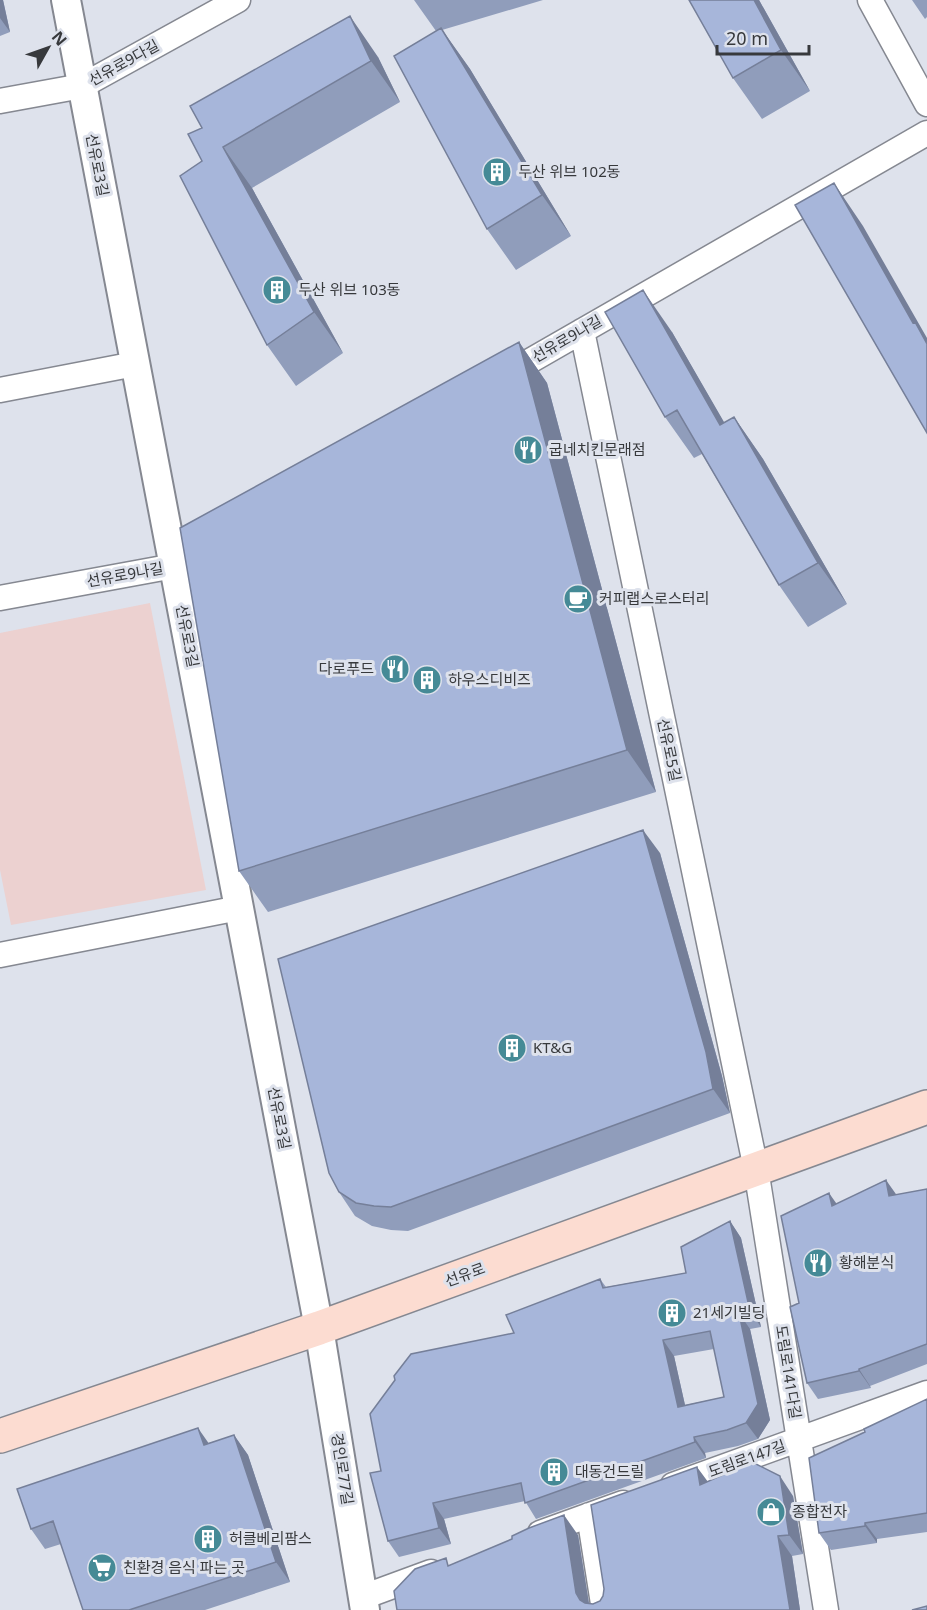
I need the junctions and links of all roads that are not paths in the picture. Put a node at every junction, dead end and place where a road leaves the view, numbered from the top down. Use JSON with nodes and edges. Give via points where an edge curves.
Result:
{"nodes":[{"id":1,"x":66,"y":0,"type":"edge"},
{"id":2,"x":238,"y":0,"type":"edge"},
{"id":3,"x":870,"y":0,"type":"edge"},
{"id":4,"x":82,"y":86,"type":"junction"},
{"id":5,"x":0,"y":102,"type":"edge"},
{"id":6,"x":927,"y":104,"type":"edge"},
{"id":7,"x":927,"y":133,"type":"edge"},
{"id":8,"x":582,"y":331,"type":"junction"},
{"id":9,"x":135,"y":364,"type":"junction"},
{"id":10,"x":0,"y":390,"type":"edge"},
{"id":11,"x":479,"y":390,"type":"edge"},
{"id":12,"x":212,"y":543,"type":"edge"},
{"id":13,"x":174,"y":566,"type":"junction"},
{"id":14,"x":0,"y":598,"type":"edge"},
{"id":15,"x":239,"y":908,"type":"junction"},
{"id":16,"x":0,"y":956,"type":"edge"},
{"id":17,"x":927,"y":1107,"type":"edge"},
{"id":18,"x":756,"y":1169,"type":"junction"},
{"id":19,"x":320,"y":1328,"type":"junction"},
{"id":20,"x":927,"y":1393,"type":"edge"},
{"id":21,"x":0,"y":1436,"type":"edge"},
{"id":22,"x":799,"y":1440,"type":"junction"},
{"id":23,"x":589,"y":1515,"type":"junction"},
{"id":24,"x":522,"y":1540,"type":"edge"},
{"id":25,"x":455,"y":1564,"type":"edge"},
{"id":26,"x":364,"y":1603,"type":"edge"},
{"id":27,"x":604,"y":1610,"type":"edge"},
{"id":28,"x":826,"y":1610,"type":"edge"}],
"edges":[{"from":1,"to":4,"type":"street","name":"선유로3길"},
{"from":2,"to":4,"type":"street","name":"선유로9다길"},
{"from":3,"to":6,"type":"street"},
{"from":4,"to":5,"type":"street","name":"선유로9다길"},
{"from":4,"to":9,"type":"street","name":"선유로3길"},
{"from":7,"to":8,"type":"street","name":"선유로9나길"},
{"from":8,"to":11,"type":"street","name":"선유로9나길"},
{"from":8,"to":18,"type":"street","name":"선유로5길"},
{"from":9,"to":10,"type":"street"},
{"from":9,"to":13,"type":"street","name":"선유로3길"},
{"from":12,"to":13,"type":"street","name":"선유로9나길"},
{"from":13,"to":14,"type":"street","name":"선유로9나길"},
{"from":13,"to":15,"type":"street","name":"선유로3길"},
{"from":15,"to":16,"type":"street"},
{"from":15,"to":19,"type":"street","name":"선유로3길"},
{"from":17,"to":18,"type":"main road","name":"선유로"},
{"from":18,"to":19,"type":"main road","name":"선유로"},
{"from":18,"to":22,"type":"street","name":"도림로141다길"},
{"from":19,"to":21,"type":"main road","name":"선유로"},
{"from":19,"to":26,"type":"street","name":"경인로77길"},
{"from":20,"to":22,"type":"street","name":"도림로147길"},
{"from":22,"to":23,"type":"street","name":"도림로147길"},
{"from":22,"to":28,"type":"street","name":"도림로141다길"},
{"from":23,"to":24,"type":"street","name":"도림로147길"},
{"from":23,"to":27,"type":"street"},
{"from":25,"to":26,"type":"street"}]}
